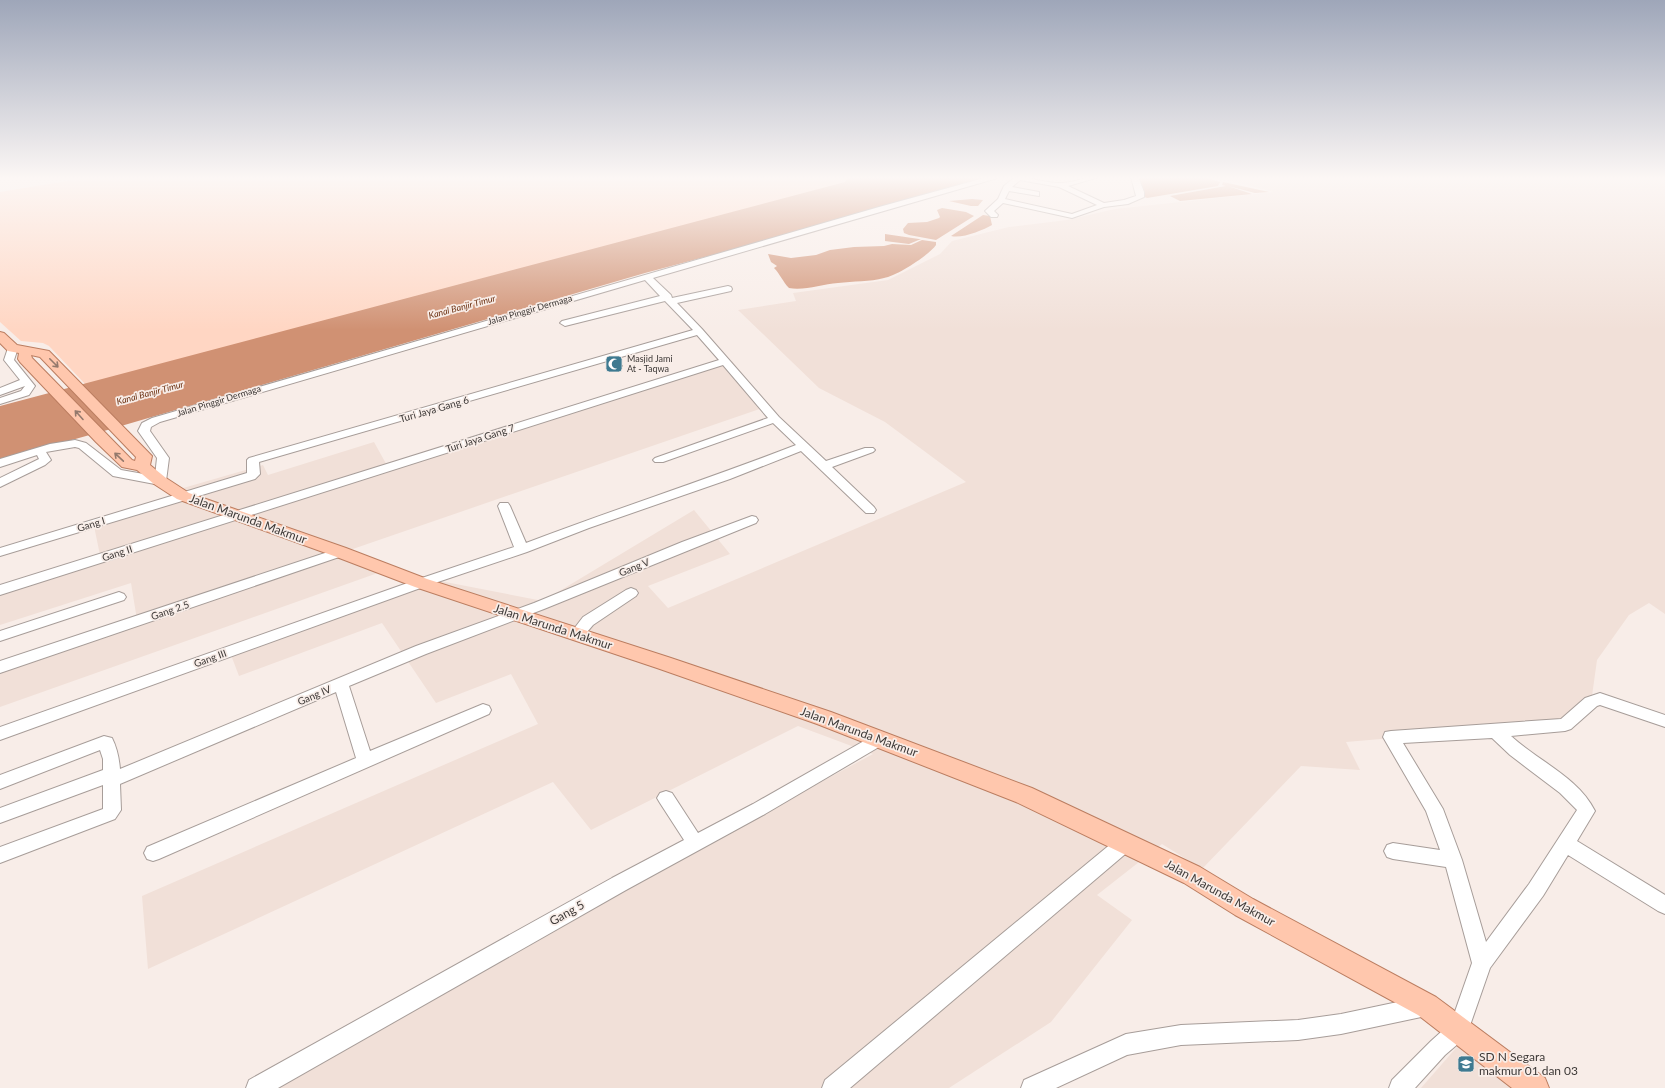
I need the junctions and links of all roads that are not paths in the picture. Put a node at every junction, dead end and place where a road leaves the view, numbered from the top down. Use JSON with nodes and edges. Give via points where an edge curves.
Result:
{"nodes":[{"id":1,"x":819,"y":228,"type":"edge"},
{"id":2,"x":647,"y":277,"type":"junction"},
{"id":3,"x":728,"y":289,"type":"dead end"},
{"id":4,"x":669,"y":299,"type":"junction"},
{"id":5,"x":565,"y":323,"type":"dead end"},
{"id":6,"x":699,"y":331,"type":"junction"},
{"id":7,"x":0,"y":336,"type":"edge"},
{"id":8,"x":19,"y":349,"type":"junction"},
{"id":9,"x":725,"y":361,"type":"junction"},
{"id":10,"x":27,"y":381,"type":"junction"},
{"id":11,"x":0,"y":392,"type":"edge"},
{"id":12,"x":0,"y":402,"type":"edge"},
{"id":13,"x":775,"y":419,"type":"junction"},
{"id":14,"x":803,"y":446,"type":"junction"},
{"id":15,"x":869,"y":450,"type":"dead end"},
{"id":16,"x":40,"y":451,"type":"junction"},
{"id":17,"x":659,"y":460,"type":"dead end"},
{"id":18,"x":0,"y":463,"type":"edge"},
{"id":19,"x":142,"y":466,"type":"junction"},
{"id":20,"x":824,"y":466,"type":"junction"},
{"id":21,"x":160,"y":481,"type":"junction"},
{"id":22,"x":0,"y":483,"type":"edge"},
{"id":23,"x":183,"y":496,"type":"junction"},
{"id":24,"x":504,"y":506,"type":"dead end"},
{"id":25,"x":870,"y":510,"type":"dead end"},
{"id":26,"x":235,"y":516,"type":"junction"},
{"id":27,"x":752,"y":520,"type":"dead end"},
{"id":28,"x":522,"y":549,"type":"junction"},
{"id":29,"x":0,"y":552,"type":"edge"},
{"id":30,"x":340,"y":552,"type":"junction"},
{"id":31,"x":421,"y":582,"type":"junction"},
{"id":32,"x":0,"y":590,"type":"edge"},
{"id":33,"x":631,"y":593,"type":"dead end"},
{"id":34,"x":119,"y":596,"type":"dead end"},
{"id":35,"x":516,"y":615,"type":"junction"},
{"id":36,"x":577,"y":634,"type":"junction"},
{"id":37,"x":0,"y":636,"type":"edge"},
{"id":38,"x":0,"y":667,"type":"edge"},
{"id":39,"x":341,"y":684,"type":"junction"},
{"id":40,"x":483,"y":710,"type":"dead end"},
{"id":41,"x":1665,"y":721,"type":"edge"},
{"id":42,"x":1496,"y":731,"type":"junction"},
{"id":43,"x":0,"y":734,"type":"edge"},
{"id":44,"x":878,"y":739,"type":"junction"},
{"id":45,"x":365,"y":760,"type":"junction"},
{"id":46,"x":112,"y":777,"type":"junction"},
{"id":47,"x":0,"y":782,"type":"edge"},
{"id":48,"x":666,"y":798,"type":"dead end"},
{"id":49,"x":0,"y":816,"type":"edge"},
{"id":50,"x":695,"y":843,"type":"junction"},
{"id":51,"x":1565,"y":843,"type":"junction"},
{"id":52,"x":1124,"y":844,"type":"junction"},
{"id":53,"x":1393,"y":851,"type":"dead end"},
{"id":54,"x":153,"y":853,"type":"dead end"},
{"id":55,"x":0,"y":855,"type":"edge"},
{"id":56,"x":1453,"y":860,"type":"junction"},
{"id":57,"x":1665,"y":905,"type":"edge"},
{"id":58,"x":1482,"y":963,"type":"junction"},
{"id":59,"x":1427,"y":1006,"type":"junction"},
{"id":60,"x":1459,"y":1030,"type":"junction"},
{"id":61,"x":257,"y":1088,"type":"edge"},
{"id":62,"x":834,"y":1088,"type":"edge"},
{"id":63,"x":1032,"y":1088,"type":"edge"},
{"id":64,"x":1400,"y":1088,"type":"edge"},
{"id":65,"x":1535,"y":1088,"type":"edge"}],
"edges":[{"from":1,"to":2,"type":"street","name":"Jalan Pinggir Dermaga"},
{"from":2,"to":4,"type":"street"},
{"from":2,"to":21,"type":"street","name":"Jalan Pinggir Dermaga","via":[[356,360],[152,422],[146,425],[144,431],[163,458]]},
{"from":3,"to":4,"type":"street"},
{"from":4,"to":5,"type":"street"},
{"from":4,"to":6,"type":"street"},
{"from":6,"to":9,"type":"street"},
{"from":6,"to":23,"type":"street","name":"Turi Jaya Gang 6","via":[[253,460],[253,475]]},
{"from":7,"to":8,"type":"main road","name":"Jalan Marunda Makmur"},
{"from":8,"to":10,"type":"street","via":[[9,360]]},
{"from":19,"to":8,"type":"main road","name":"Jalan Marunda Makmur","one_way":true,"via":[[127,464],[25,359]]},
{"from":8,"to":19,"type":"main road","one_way":true,"via":[[44,354],[144,456]]},
{"from":9,"to":13,"type":"street"},
{"from":9,"to":26,"type":"street","name":"Turi Jaya Gang 7"},
{"from":10,"to":11,"type":"street"},
{"from":10,"to":12,"type":"street","via":[[30,386],[25,393]]},
{"from":13,"to":14,"type":"street"},
{"from":13,"to":17,"type":"street"},
{"from":14,"to":20,"type":"street"},
{"from":14,"to":28,"type":"street","name":"Gang III"},
{"from":15,"to":20,"type":"street"},
{"from":16,"to":18,"type":"street"},
{"from":16,"to":21,"type":"street","via":[[78,443],[117,473]]},
{"from":16,"to":22,"type":"street","via":[[45,460]]},
{"from":19,"to":21,"type":"main road","name":"Jalan Marunda Makmur"},
{"from":20,"to":25,"type":"street"},
{"from":21,"to":23,"type":"main road","name":"Jalan Marunda Makmur"},
{"from":23,"to":26,"type":"main road","name":"Jalan Marunda Makmur"},
{"from":23,"to":29,"type":"street","name":"Gang I"},
{"from":24,"to":28,"type":"street"},
{"from":26,"to":30,"type":"main road","name":"Jalan Marunda Makmur"},
{"from":26,"to":32,"type":"street","name":"Gang II"},
{"from":27,"to":35,"type":"street","name":"Gang V"},
{"from":28,"to":31,"type":"street","name":"Gang III"},
{"from":30,"to":31,"type":"main road","name":"Jalan Marunda Makmur"},
{"from":30,"to":38,"type":"street","name":"Gang 2.5"},
{"from":31,"to":35,"type":"main road","name":"Jalan Marunda Makmur"},
{"from":31,"to":43,"type":"street","name":"Gang III"},
{"from":33,"to":36,"type":"street","via":[[588,621]]},
{"from":34,"to":37,"type":"street"},
{"from":35,"to":36,"type":"main road","name":"Jalan Marunda Makmur"},
{"from":35,"to":39,"type":"street","name":"Gang IV","via":[[421,650]]},
{"from":36,"to":44,"type":"main road","name":"Jalan Marunda Makmur","via":[[824,718]]},
{"from":39,"to":45,"type":"street"},
{"from":39,"to":46,"type":"street","name":"Gang IV"},
{"from":40,"to":45,"type":"street"},
{"from":41,"to":42,"type":"street","via":[[1600,698],[1591,702],[1567,724]]},
{"from":42,"to":51,"type":"street","via":[[1556,779],[1586,809]]},
{"from":42,"to":56,"type":"street","via":[[1391,737],[1434,808]]},
{"from":44,"to":50,"type":"street","name":"Gang 5","via":[[766,805]]},
{"from":44,"to":52,"type":"main road","name":"Jalan Marunda Makmur","via":[[1024,795]]},
{"from":45,"to":54,"type":"street"},
{"from":46,"to":47,"type":"street","via":[[111,758],[104,742]]},
{"from":46,"to":49,"type":"street","name":"Gang IV"},
{"from":46,"to":55,"type":"street","via":[[112,810],[109,814]]},
{"from":48,"to":50,"type":"street"},
{"from":50,"to":61,"type":"street","name":"Gang 5"},
{"from":51,"to":57,"type":"street"},
{"from":51,"to":58,"type":"street","via":[[1536,890]]},
{"from":52,"to":59,"type":"main road","name":"Jalan Marunda Makmur","via":[[1192,875],[1244,907]]},
{"from":52,"to":62,"type":"street"},
{"from":53,"to":56,"type":"street"},
{"from":56,"to":58,"type":"street"},
{"from":58,"to":60,"type":"street"},
{"from":59,"to":60,"type":"main road","name":"Jalan Marunda Makmur"},
{"from":59,"to":63,"type":"street","via":[[1298,1030],[1181,1035],[1126,1045]]},
{"from":60,"to":64,"type":"street"},
{"from":60,"to":65,"type":"main road","name":"Jalan Marunda Makmur"}]}
